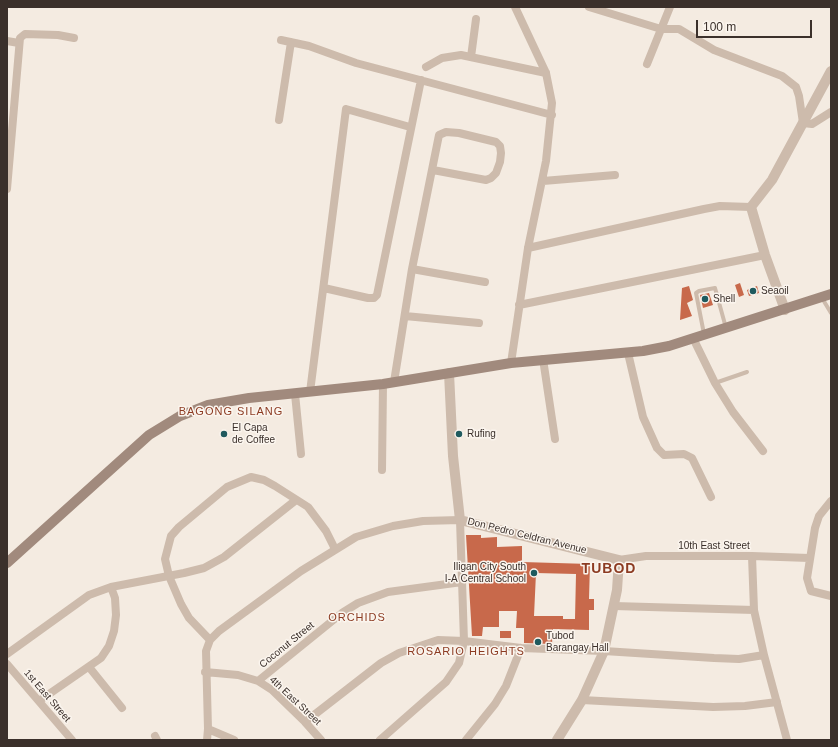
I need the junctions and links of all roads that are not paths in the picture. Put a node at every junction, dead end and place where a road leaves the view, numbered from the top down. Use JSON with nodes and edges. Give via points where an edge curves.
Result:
{"nodes":[{"id":1,"x":516,"y":7,"type":"edge"},
{"id":2,"x":589,"y":7,"type":"edge"},
{"id":3,"x":670,"y":7,"type":"edge"},
{"id":4,"x":476,"y":19,"type":"dead end"},
{"id":5,"x":662,"y":29,"type":"junction"},
{"id":6,"x":74,"y":38,"type":"dead end"},
{"id":7,"x":281,"y":40,"type":"dead end"},
{"id":8,"x":7,"y":41,"type":"edge"},
{"id":9,"x":291,"y":42,"type":"junction"},
{"id":10,"x":19,"y":43,"type":"junction"},
{"id":11,"x":471,"y":57,"type":"junction"},
{"id":12,"x":647,"y":64,"type":"dead end"},
{"id":13,"x":426,"y":67,"type":"dead end"},
{"id":14,"x":831,"y":71,"type":"edge"},
{"id":15,"x":546,"y":73,"type":"junction"},
{"id":16,"x":421,"y":80,"type":"junction"},
{"id":17,"x":831,"y":112,"type":"edge"},
{"id":18,"x":552,"y":115,"type":"junction"},
{"id":19,"x":279,"y":120,"type":"dead end"},
{"id":20,"x":803,"y":123,"type":"junction"},
{"id":21,"x":410,"y":127,"type":"junction"},
{"id":22,"x":433,"y":170,"type":"junction"},
{"id":23,"x":615,"y":175,"type":"dead end"},
{"id":24,"x":8,"y":176,"type":"edge"},
{"id":25,"x":543,"y":181,"type":"junction"},
{"id":26,"x":7,"y":189,"type":"edge"},
{"id":27,"x":751,"y":207,"type":"junction"},
{"id":28,"x":528,"y":248,"type":"junction"},
{"id":29,"x":765,"y":255,"type":"junction"},
{"id":30,"x":412,"y":269,"type":"junction"},
{"id":31,"x":485,"y":282,"type":"dead end"},
{"id":32,"x":324,"y":288,"type":"junction"},
{"id":33,"x":826,"y":296,"type":"edge"},
{"id":34,"x":519,"y":305,"type":"junction"},
{"id":35,"x":785,"y":310,"type":"junction"},
{"id":36,"x":831,"y":314,"type":"edge"},
{"id":37,"x":405,"y":316,"type":"junction"},
{"id":38,"x":479,"y":323,"type":"dead end"},
{"id":39,"x":726,"y":328,"type":"junction"},
{"id":40,"x":704,"y":335,"type":"junction"},
{"id":41,"x":693,"y":338,"type":"junction"},
{"id":42,"x":628,"y":353,"type":"junction"},
{"id":43,"x":543,"y":359,"type":"junction"},
{"id":44,"x":511,"y":363,"type":"junction"},
{"id":45,"x":747,"y":372,"type":"dead end"},
{"id":46,"x":449,"y":373,"type":"junction"},
{"id":47,"x":394,"y":382,"type":"junction"},
{"id":48,"x":715,"y":382,"type":"junction"},
{"id":49,"x":383,"y":384,"type":"junction"},
{"id":50,"x":310,"y":392,"type":"junction"},
{"id":51,"x":295,"y":394,"type":"junction"},
{"id":52,"x":555,"y":439,"type":"dead end"},
{"id":53,"x":763,"y":452,"type":"dead end"},
{"id":54,"x":301,"y":454,"type":"dead end"},
{"id":55,"x":382,"y":470,"type":"dead end"},
{"id":56,"x":711,"y":497,"type":"dead end"},
{"id":57,"x":296,"y":500,"type":"junction"},
{"id":58,"x":831,"y":500,"type":"edge"},
{"id":59,"x":460,"y":520,"type":"junction"},
{"id":60,"x":335,"y":549,"type":"junction"},
{"id":61,"x":752,"y":556,"type":"junction"},
{"id":62,"x":809,"y":558,"type":"junction"},
{"id":63,"x":619,"y":560,"type":"junction"},
{"id":64,"x":7,"y":563,"type":"edge"},
{"id":65,"x":169,"y":576,"type":"junction"},
{"id":66,"x":462,"y":582,"type":"junction"},
{"id":67,"x":111,"y":587,"type":"junction"},
{"id":68,"x":831,"y":596,"type":"edge"},
{"id":69,"x":614,"y":606,"type":"junction"},
{"id":70,"x":754,"y":610,"type":"junction"},
{"id":71,"x":210,"y":640,"type":"junction"},
{"id":72,"x":464,"y":641,"type":"junction"},
{"id":73,"x":521,"y":648,"type":"junction"},
{"id":74,"x":604,"y":651,"type":"junction"},
{"id":75,"x":7,"y":654,"type":"edge"},
{"id":76,"x":764,"y":655,"type":"junction"},
{"id":77,"x":7,"y":664,"type":"edge"},
{"id":78,"x":89,"y":667,"type":"junction"},
{"id":79,"x":205,"y":672,"type":"junction"},
{"id":80,"x":258,"y":681,"type":"junction"},
{"id":81,"x":582,"y":700,"type":"junction"},
{"id":82,"x":39,"y":701,"type":"junction"},
{"id":83,"x":777,"y":702,"type":"junction"},
{"id":84,"x":122,"y":708,"type":"dead end"},
{"id":85,"x":305,"y":722,"type":"junction"},
{"id":86,"x":208,"y":729,"type":"junction"},
{"id":87,"x":72,"y":740,"type":"edge"},
{"id":88,"x":207,"y":740,"type":"edge"},
{"id":89,"x":234,"y":740,"type":"edge"},
{"id":90,"x":320,"y":740,"type":"edge"},
{"id":91,"x":380,"y":740,"type":"edge"},
{"id":92,"x":466,"y":740,"type":"edge"},
{"id":93,"x":557,"y":740,"type":"edge"},
{"id":94,"x":787,"y":740,"type":"edge"}],
"edges":[{"from":1,"to":15,"type":"street"},
{"from":2,"to":5,"type":"street"},
{"from":3,"to":5,"type":"street"},
{"from":4,"to":11,"type":"street"},
{"from":5,"to":12,"type":"street"},
{"from":5,"to":20,"type":"street","via":[[679,29],[714,50],[761,67],[790,81],[796,87],[799,96]]},
{"from":6,"to":10,"type":"street","via":[[25,34]]},
{"from":7,"to":9,"type":"street"},
{"from":8,"to":10,"type":"street"},
{"from":9,"to":16,"type":"street"},
{"from":9,"to":19,"type":"street"},
{"from":10,"to":24,"type":"street"},
{"from":11,"to":13,"type":"street","via":[[450,56]]},
{"from":11,"to":15,"type":"street"},
{"from":14,"to":20,"type":"street"},
{"from":15,"to":18,"type":"street","via":[[551,92]]},
{"from":16,"to":18,"type":"street"},
{"from":16,"to":21,"type":"street"},
{"from":17,"to":20,"type":"street","via":[[812,124]]},
{"from":18,"to":25,"type":"street"},
{"from":20,"to":27,"type":"street","via":[[772,180]]},
{"from":21,"to":32,"type":"street","via":[[377,295],[368,298]]},
{"from":21,"to":32,"type":"street","via":[[346,109]]},
{"from":22,"to":22,"type":"street","via":[[439,135],[442,132],[484,139],[496,142],[500,146],[500,162],[496,173],[486,180]]},
{"from":22,"to":30,"type":"street"},
{"from":23,"to":25,"type":"street"},
{"from":24,"to":26,"type":"street"},
{"from":25,"to":28,"type":"street"},
{"from":27,"to":28,"type":"street","via":[[720,206]]},
{"from":27,"to":29,"type":"street"},
{"from":28,"to":34,"type":"street"},
{"from":29,"to":34,"type":"street"},
{"from":29,"to":35,"type":"street"},
{"from":30,"to":31,"type":"street"},
{"from":30,"to":37,"type":"street"},
{"from":32,"to":50,"type":"street"},
{"from":33,"to":35,"type":"main road"},
{"from":33,"to":36,"type":"lane"},
{"from":34,"to":44,"type":"street"},
{"from":35,"to":39,"type":"main road"},
{"from":37,"to":38,"type":"street"},
{"from":37,"to":47,"type":"street"},
{"from":39,"to":40,"type":"main road"},
{"from":39,"to":40,"type":"lane","via":[[715,288],[699,291],[696,294]]},
{"from":40,"to":41,"type":"main road"},
{"from":41,"to":42,"type":"main road","via":[[669,346]]},
{"from":41,"to":48,"type":"street"},
{"from":42,"to":43,"type":"main road"},
{"from":42,"to":56,"type":"street","via":[[643,417],[657,448],[664,455],[684,454],[692,458]]},
{"from":43,"to":44,"type":"main road"},
{"from":43,"to":52,"type":"street"},
{"from":44,"to":46,"type":"main road"},
{"from":45,"to":48,"type":"lane"},
{"from":46,"to":47,"type":"main road"},
{"from":46,"to":59,"type":"street","name":"Don Pedro Celdran Avenue","via":[[453,456]]},
{"from":47,"to":49,"type":"main road"},
{"from":48,"to":53,"type":"street"},
{"from":49,"to":50,"type":"main road"},
{"from":49,"to":55,"type":"street"},
{"from":50,"to":51,"type":"main road"},
{"from":51,"to":54,"type":"street"},
{"from":51,"to":64,"type":"main road","via":[[208,405],[164,424]]},
{"from":57,"to":60,"type":"street","via":[[316,517]]},
{"from":57,"to":65,"type":"street","via":[[224,557],[204,568]]},
{"from":57,"to":65,"type":"street","via":[[264,480],[251,477],[227,487],[171,536],[165,559]]},
{"from":58,"to":62,"type":"street","via":[[819,516]]},
{"from":59,"to":60,"type":"street","via":[[423,521],[374,530]]},
{"from":59,"to":63,"type":"street","name":"Don Pedro Celdran Avenue"},
{"from":59,"to":66,"type":"street"},
{"from":60,"to":71,"type":"street","via":[[300,571]]},
{"from":61,"to":62,"type":"street","name":"10th East Street"},
{"from":61,"to":63,"type":"street","name":"10th East Street","via":[[646,556]]},
{"from":61,"to":70,"type":"street"},
{"from":62,"to":68,"type":"street","via":[[809,588],[814,592]]},
{"from":63,"to":69,"type":"street"},
{"from":65,"to":67,"type":"street"},
{"from":65,"to":71,"type":"street","via":[[189,618]]},
{"from":66,"to":72,"type":"street"},
{"from":66,"to":80,"type":"street","name":"Coconut Street","via":[[388,592],[358,603]]},
{"from":67,"to":75,"type":"street","via":[[89,595]]},
{"from":67,"to":78,"type":"street","via":[[115,598],[114,632],[101,658]]},
{"from":69,"to":70,"type":"street"},
{"from":69,"to":74,"type":"street"},
{"from":70,"to":76,"type":"street"},
{"from":71,"to":79,"type":"street","via":[[206,651]]},
{"from":72,"to":73,"type":"street"},
{"from":72,"to":85,"type":"street","via":[[438,640],[399,653],[381,663]]},
{"from":72,"to":91,"type":"street","via":[[459,663],[446,682]]},
{"from":73,"to":74,"type":"street"},
{"from":73,"to":92,"type":"street","via":[[506,686]]},
{"from":74,"to":76,"type":"street","via":[[739,659]]},
{"from":74,"to":81,"type":"street"},
{"from":76,"to":83,"type":"street"},
{"from":77,"to":82,"type":"street","name":"1st East Street"},
{"from":78,"to":82,"type":"street"},
{"from":78,"to":84,"type":"street"},
{"from":79,"to":80,"type":"street","name":"4th East Street","via":[[238,675]]},
{"from":79,"to":86,"type":"street"},
{"from":80,"to":85,"type":"street","name":"4th East Street","via":[[272,690]]},
{"from":81,"to":83,"type":"street","via":[[713,707]]},
{"from":81,"to":93,"type":"street"},
{"from":82,"to":87,"type":"street","name":"1st East Street"},
{"from":83,"to":94,"type":"street"},
{"from":85,"to":90,"type":"street","name":"4th East Street"},
{"from":86,"to":88,"type":"street"},
{"from":86,"to":89,"type":"street"}]}
